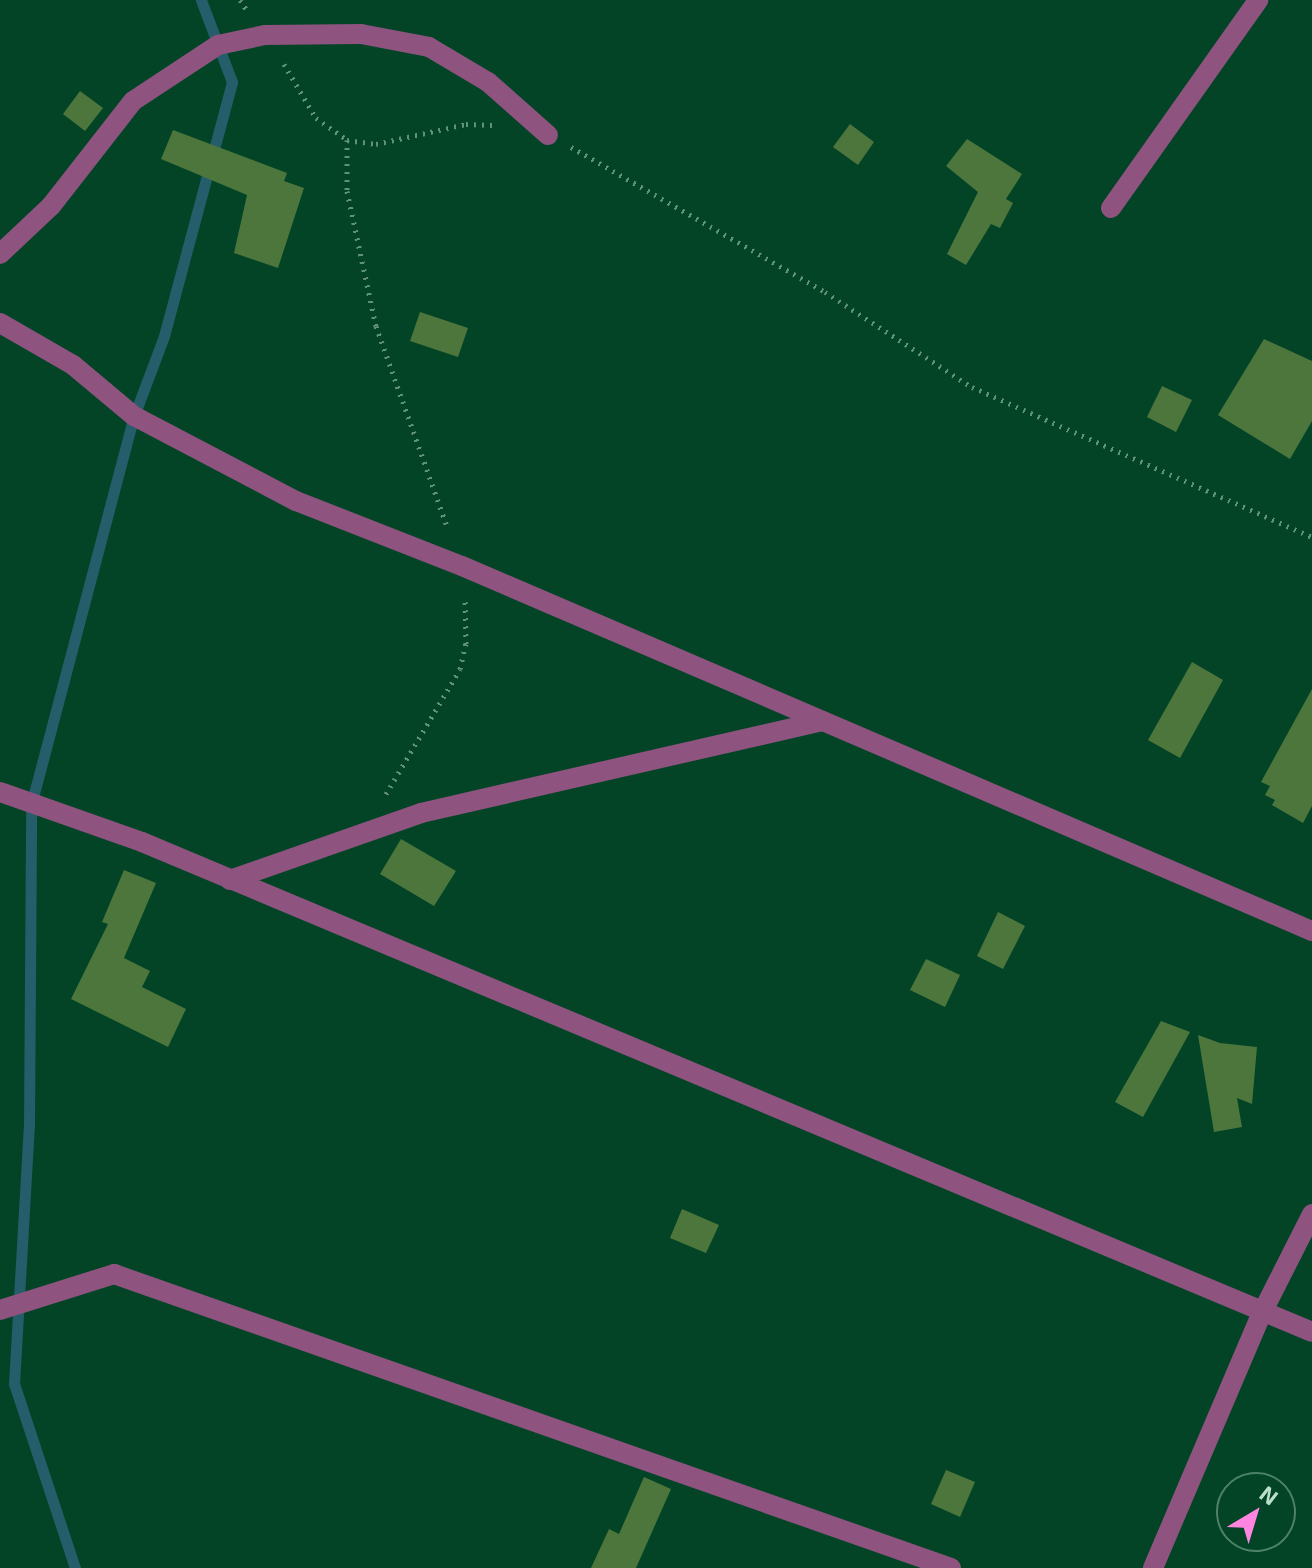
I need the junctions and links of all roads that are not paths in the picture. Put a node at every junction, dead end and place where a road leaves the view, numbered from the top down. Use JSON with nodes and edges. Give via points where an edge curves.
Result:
{"nodes":[{"id":1,"x":1258,"y":0,"type":"edge"},
{"id":2,"x":548,"y":135,"type":"road end"},
{"id":3,"x":1111,"y":208,"type":"dead end"},
{"id":4,"x":0,"y":254,"type":"edge"},
{"id":5,"x":0,"y":323,"type":"edge"},
{"id":6,"x":823,"y":721,"type":"junction"},
{"id":7,"x":0,"y":792,"type":"edge"},
{"id":8,"x":230,"y":880,"type":"junction"},
{"id":9,"x":1312,"y":931,"type":"edge"},
{"id":10,"x":1312,"y":1214,"type":"edge"},
{"id":11,"x":0,"y":1310,"type":"edge"},
{"id":12,"x":1262,"y":1313,"type":"junction"},
{"id":13,"x":1312,"y":1332,"type":"edge"},
{"id":14,"x":951,"y":1568,"type":"edge"},
{"id":15,"x":1153,"y":1568,"type":"edge"}],
"edges":[{"from":1,"to":3,"type":"street"},
{"from":2,"to":4,"type":"street","via":[[488,82],[429,47],[361,34],[265,35],[218,45],[133,101],[51,206]]},
{"from":5,"to":6,"type":"street","via":[[73,365],[148,423],[296,501]]},
{"from":6,"to":8,"type":"street","via":[[421,813]]},
{"from":6,"to":9,"type":"street"},
{"from":7,"to":8,"type":"street"},
{"from":8,"to":12,"type":"street"},
{"from":10,"to":12,"type":"street"},
{"from":11,"to":14,"type":"street","via":[[114,1274]]},
{"from":12,"to":13,"type":"street"},
{"from":12,"to":15,"type":"street"}]}
